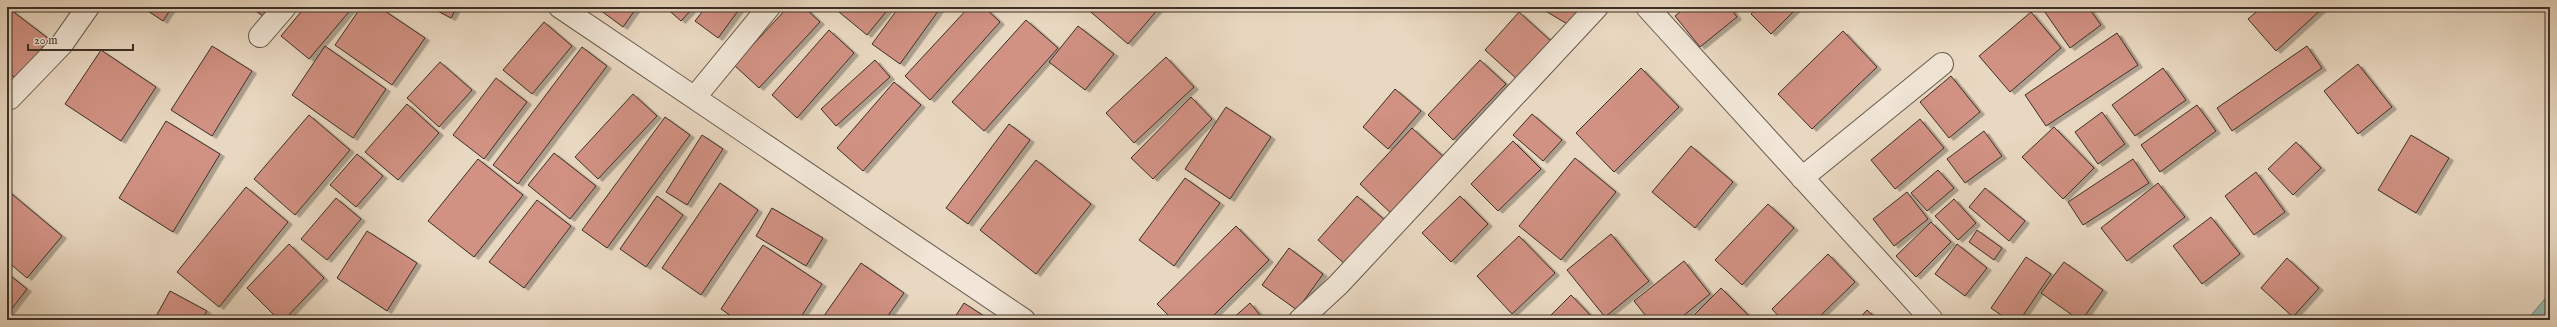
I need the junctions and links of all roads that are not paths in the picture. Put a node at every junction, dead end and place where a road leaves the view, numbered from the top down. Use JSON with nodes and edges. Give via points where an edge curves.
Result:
{"nodes":[{"id":1,"x":88,"y":7,"type":"edge"},
{"id":2,"x":285,"y":7,"type":"edge"},
{"id":3,"x":560,"y":7,"type":"edge"},
{"id":4,"x":769,"y":7,"type":"edge"},
{"id":5,"x":1597,"y":7,"type":"edge"},
{"id":6,"x":1647,"y":7,"type":"edge"},
{"id":7,"x":260,"y":36,"type":"dead end"},
{"id":8,"x":1942,"y":64,"type":"dead end"},
{"id":9,"x":695,"y":97,"type":"junction"},
{"id":10,"x":10,"y":98,"type":"dead end"},
{"id":11,"x":1802,"y":178,"type":"junction"},
{"id":12,"x":1024,"y":320,"type":"edge"},
{"id":13,"x":1300,"y":320,"type":"edge"},
{"id":14,"x":1932,"y":320,"type":"edge"}],
"edges":[{"from":1,"to":10,"type":"street","via":[[62,44]]},
{"from":2,"to":7,"type":"street"},
{"from":3,"to":9,"type":"street"},
{"from":4,"to":9,"type":"street"},
{"from":5,"to":13,"type":"street","via":[[1338,285]]},
{"from":6,"to":11,"type":"street"},
{"from":8,"to":11,"type":"street"},
{"from":9,"to":12,"type":"street"},
{"from":11,"to":14,"type":"street"}]}
